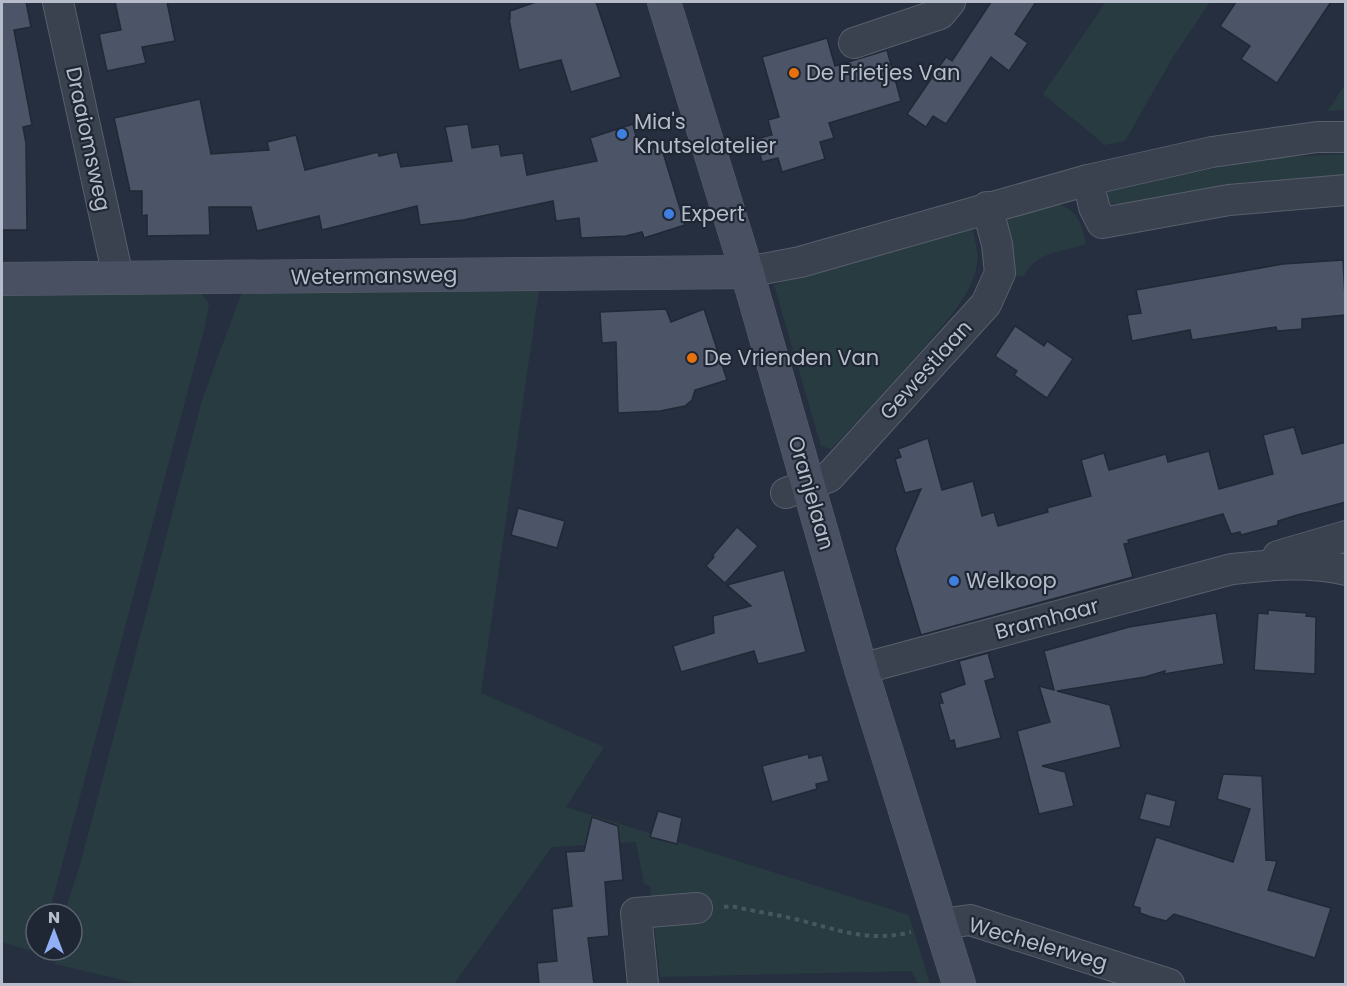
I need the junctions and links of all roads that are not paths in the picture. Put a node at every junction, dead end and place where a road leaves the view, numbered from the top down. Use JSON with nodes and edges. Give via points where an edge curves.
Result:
{"nodes":[{"id":1,"x":58,"y":2,"type":"edge"},
{"id":2,"x":664,"y":2,"type":"edge"},
{"id":3,"x":950,"y":2,"type":"edge"},
{"id":4,"x":854,"y":43,"type":"dead end"},
{"id":5,"x":1346,"y":137,"type":"edge"},
{"id":6,"x":1088,"y":180,"type":"junction"},
{"id":7,"x":1346,"y":190,"type":"edge"},
{"id":8,"x":987,"y":207,"type":"junction"},
{"id":9,"x":747,"y":272,"type":"junction"},
{"id":10,"x":118,"y":277,"type":"junction"},
{"id":11,"x":2,"y":279,"type":"edge"},
{"id":12,"x":797,"y":489,"type":"junction"},
{"id":13,"x":1346,"y":536,"type":"edge"},
{"id":14,"x":1232,"y":569,"type":"junction"},
{"id":15,"x":1346,"y":570,"type":"edge"},
{"id":16,"x":861,"y":669,"type":"junction"},
{"id":17,"x":697,"y":908,"type":"road end"},
{"id":18,"x":929,"y":927,"type":"junction"},
{"id":19,"x":643,"y":984,"type":"edge"},
{"id":20,"x":959,"y":984,"type":"edge"},
{"id":21,"x":1169,"y":984,"type":"edge"}],
"edges":[{"from":1,"to":10,"type":"street","name":"Draaiomsweg"},
{"from":2,"to":9,"type":"street","name":"Oranjelaan"},
{"from":3,"to":4,"type":"street","via":[[940,14]]},
{"from":5,"to":6,"type":"street","via":[[1317,137],[1212,152]]},
{"from":6,"to":7,"type":"street","via":[[1102,223],[1229,200]]},
{"from":6,"to":8,"type":"street"},
{"from":8,"to":9,"type":"street","via":[[800,262]]},
{"from":8,"to":12,"type":"street","name":"Gewestlaan","via":[[1000,273],[986,304],[829,477]]},
{"from":9,"to":10,"type":"street","name":"Wetermansweg"},
{"from":9,"to":12,"type":"street","name":"Oranjelaan"},
{"from":10,"to":11,"type":"street","name":"Wetermansweg"},
{"from":12,"to":16,"type":"street","name":"Oranjelaan"},
{"from":13,"to":14,"type":"street","name":"Bramhaar"},
{"from":14,"to":15,"type":"street","name":"Bramhaar","via":[[1303,564]]},
{"from":14,"to":16,"type":"street","name":"Bramhaar"},
{"from":16,"to":18,"type":"street","name":"Oranjelaan"},
{"from":17,"to":19,"type":"street","via":[[636,913]]},
{"from":18,"to":20,"type":"street","name":"Oranjelaan"},
{"from":18,"to":21,"type":"street","name":"Wechelerweg","via":[[970,920]]}]}
